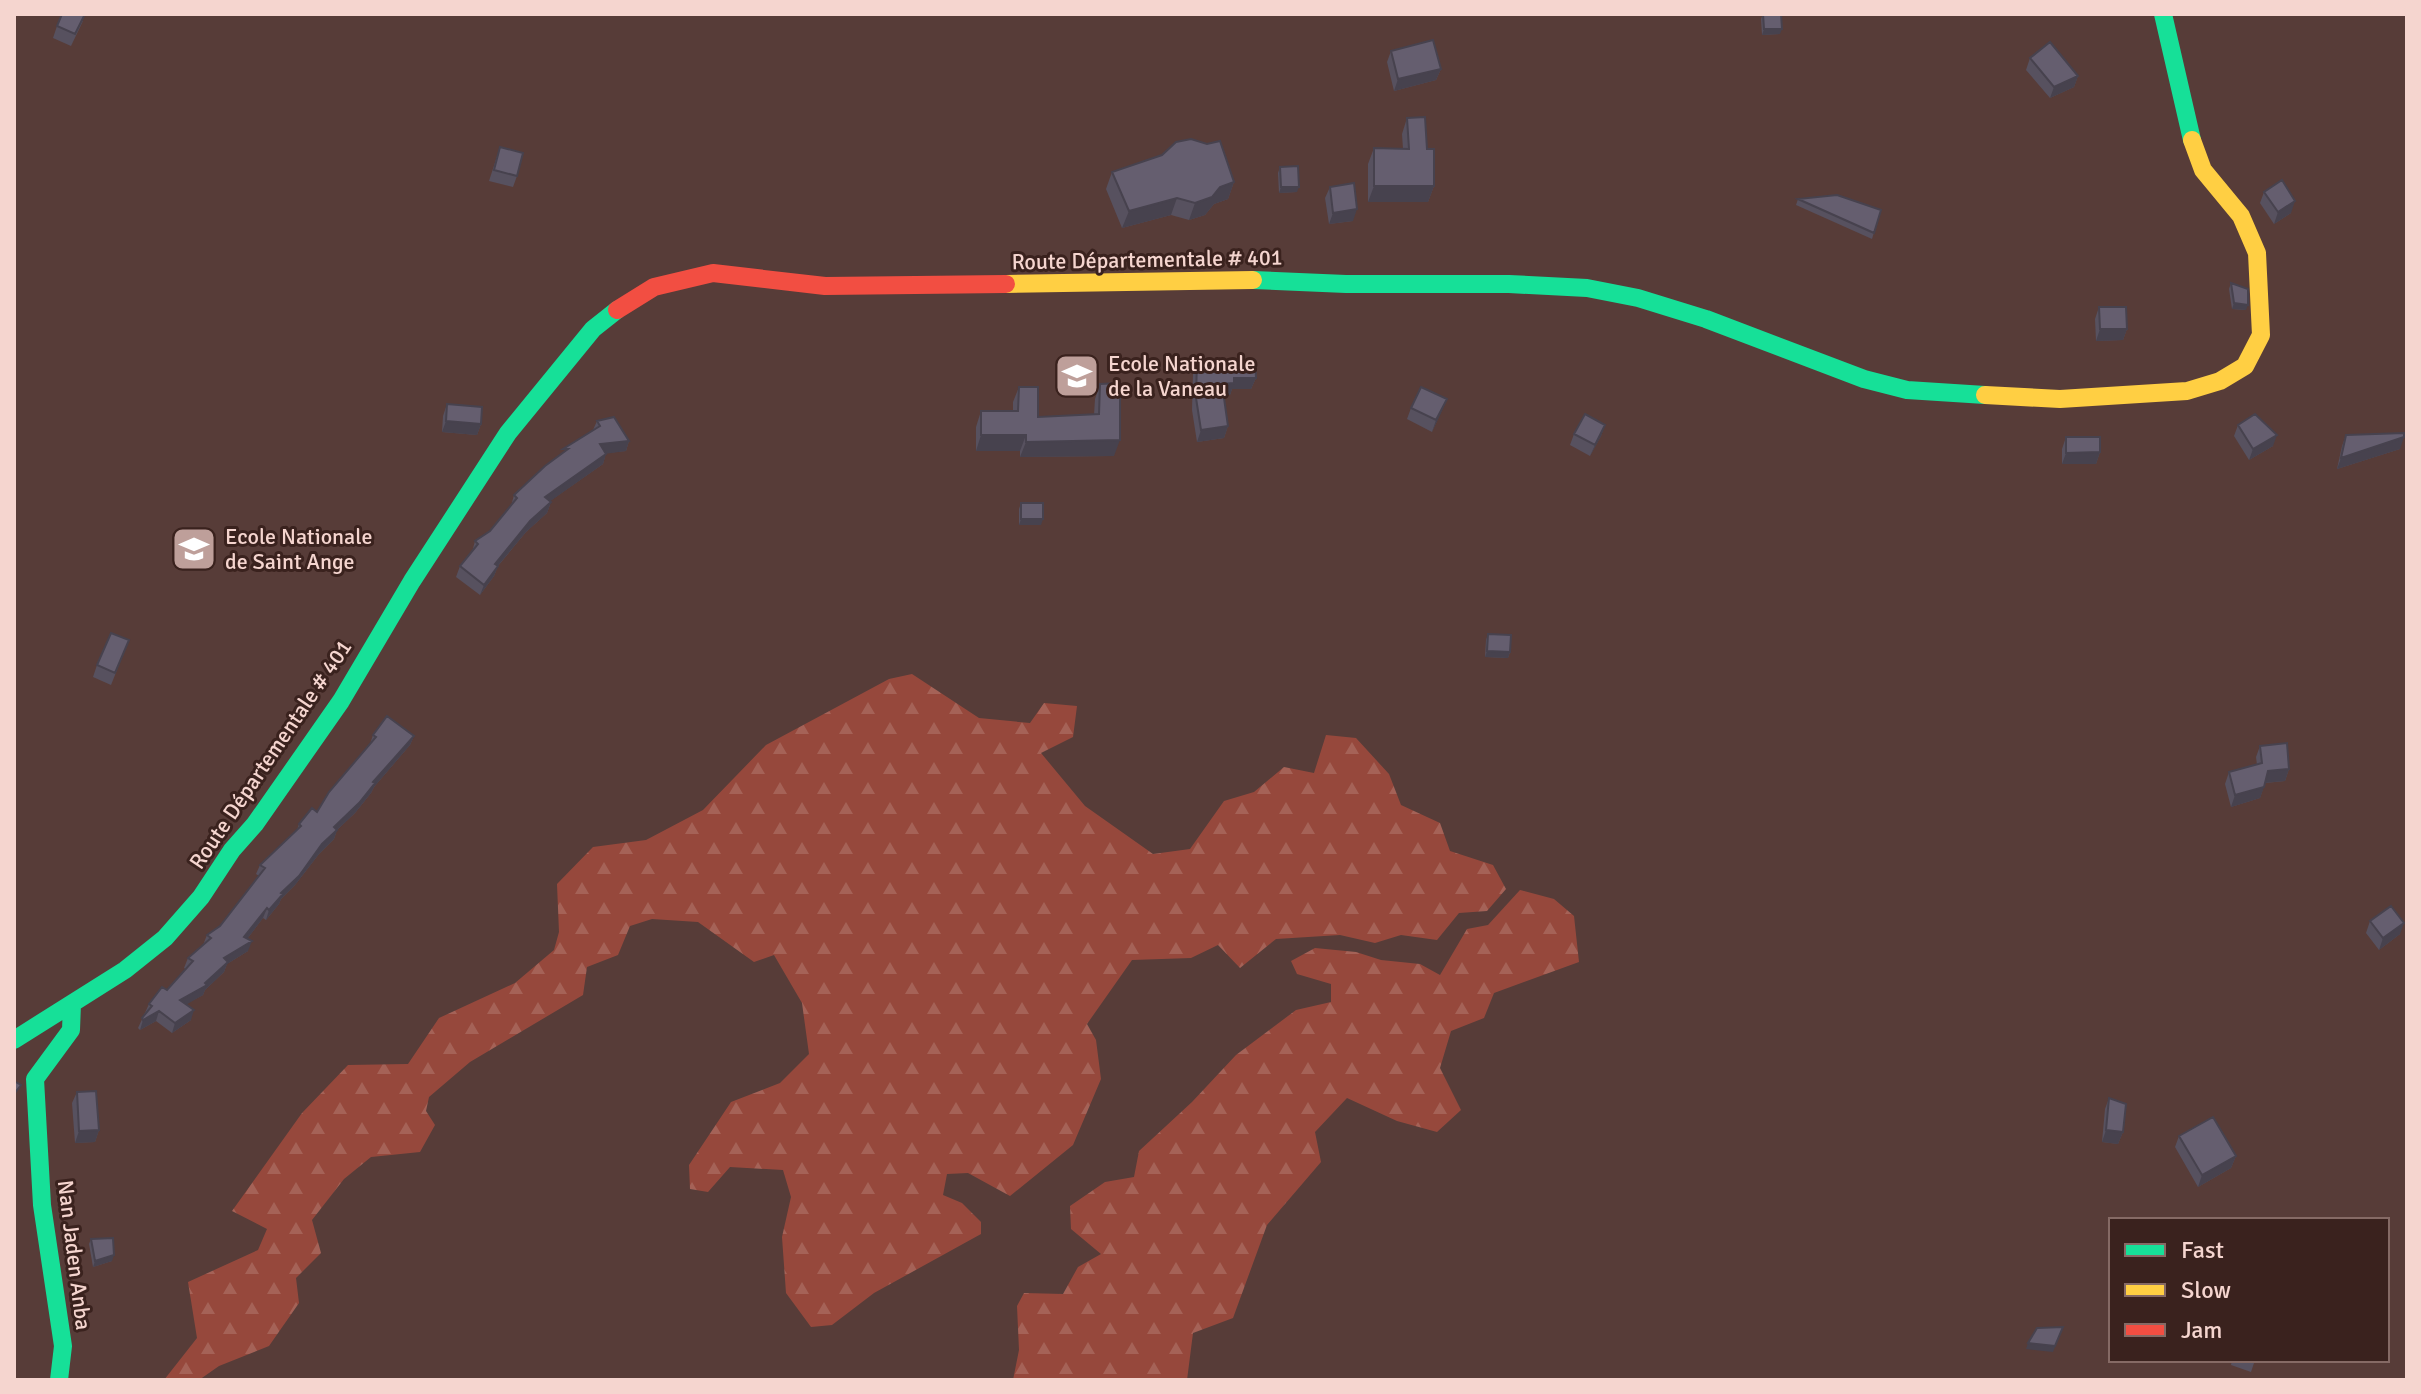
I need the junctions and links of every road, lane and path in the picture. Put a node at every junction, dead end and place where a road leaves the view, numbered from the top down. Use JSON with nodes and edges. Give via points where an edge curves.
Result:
{"nodes":[{"id":1,"x":2163,"y":14,"type":"edge"},
{"id":2,"x":72,"y":1004,"type":"junction"},
{"id":3,"x":14,"y":1040,"type":"edge"},
{"id":4,"x":59,"y":1380,"type":"edge"}],
"edges":[{"from":1,"to":2,"type":"main road","name":"Route Départementale # 401","via":[[2189,133],[2203,170],[2241,216],[2257,253],[2261,296],[2261,335],[2245,366],[2187,391],[2060,399],[1907,390],[1706,319],[1587,288],[1271,280],[825,286],[713,273],[654,287],[593,329],[508,433],[341,701],[201,897],[165,938]]},
{"from":2,"to":3,"type":"main road","name":"Route Départementale # 401"},
{"from":2,"to":4,"type":"main road","name":"Nan Jaden Anba","via":[[71,1030],[35,1079],[42,1205],[63,1346]]}]}
